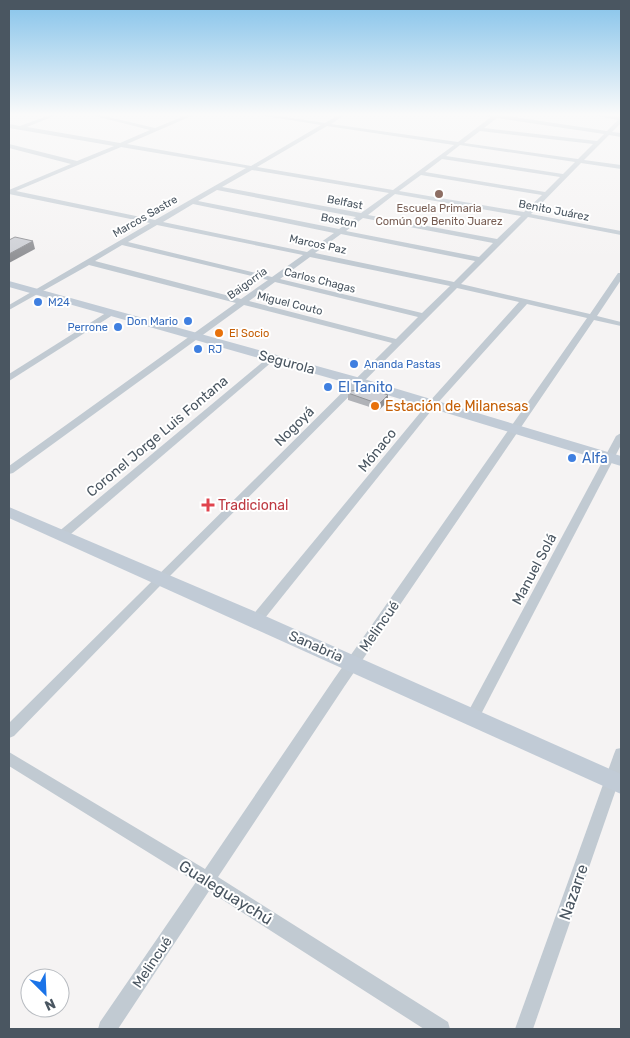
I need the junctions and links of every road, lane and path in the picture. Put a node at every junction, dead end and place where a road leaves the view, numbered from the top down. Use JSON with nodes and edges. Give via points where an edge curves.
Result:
{"nodes":[{"id":1,"x":225,"y":162,"type":"edge"},
{"id":2,"x":260,"y":162,"type":"edge"},
{"id":3,"x":433,"y":162,"type":"edge"},
{"id":4,"x":476,"y":162,"type":"edge"},
{"id":5,"x":579,"y":162,"type":"edge"},
{"id":6,"x":595,"y":162,"type":"edge"},
{"id":7,"x":76,"y":163,"type":"edge"},
{"id":8,"x":252,"y":167,"type":"junction"},
{"id":9,"x":621,"y":167,"type":"edge"},
{"id":10,"x":419,"y":173,"type":"junction"},
{"id":11,"x":565,"y":176,"type":"junction"},
{"id":12,"x":216,"y":188,"type":"junction"},
{"id":13,"x":9,"y":192,"type":"edge"},
{"id":14,"x":395,"y":192,"type":"junction"},
{"id":15,"x":548,"y":194,"type":"junction"},
{"id":16,"x":191,"y":202,"type":"junction"},
{"id":17,"x":363,"y":215,"type":"junction"},
{"id":18,"x":528,"y":215,"type":"junction"},
{"id":19,"x":157,"y":222,"type":"junction"},
{"id":20,"x":340,"y":232,"type":"junction"},
{"id":21,"x":621,"y":233,"type":"edge"},
{"id":22,"x":500,"y":242,"type":"junction"},
{"id":23,"x":122,"y":243,"type":"junction"},
{"id":24,"x":309,"y":254,"type":"junction"},
{"id":25,"x":482,"y":260,"type":"junction"},
{"id":26,"x":88,"y":262,"type":"junction"},
{"id":27,"x":621,"y":275,"type":"edge"},
{"id":28,"x":272,"y":280,"type":"junction"},
{"id":29,"x":9,"y":284,"type":"edge"},
{"id":30,"x":456,"y":285,"type":"junction"},
{"id":31,"x":37,"y":292,"type":"junction"},
{"id":32,"x":524,"y":301,"type":"junction"},
{"id":33,"x":242,"y":302,"type":"junction"},
{"id":34,"x":9,"y":308,"type":"edge"},
{"id":35,"x":112,"y":313,"type":"junction"},
{"id":36,"x":424,"y":316,"type":"junction"},
{"id":37,"x":592,"y":317,"type":"junction"},
{"id":38,"x":621,"y":324,"type":"edge"},
{"id":39,"x":194,"y":336,"type":"junction"},
{"id":40,"x":398,"y":342,"type":"junction"},
{"id":41,"x":271,"y":358,"type":"junction"},
{"id":42,"x":9,"y":378,"type":"edge"},
{"id":43,"x":359,"y":382,"type":"junction"},
{"id":44,"x":432,"y":404,"type":"junction"},
{"id":45,"x":516,"y":430,"type":"junction"},
{"id":46,"x":621,"y":436,"type":"edge"},
{"id":47,"x":615,"y":459,"type":"edge"},
{"id":48,"x":9,"y":471,"type":"edge"},
{"id":49,"x":9,"y":512,"type":"edge"},
{"id":50,"x":62,"y":536,"type":"junction"},
{"id":51,"x":160,"y":579,"type":"junction"},
{"id":52,"x":256,"y":620,"type":"junction"},
{"id":53,"x":353,"y":663,"type":"junction"},
{"id":54,"x":473,"y":716,"type":"junction"},
{"id":55,"x":9,"y":732,"type":"edge"},
{"id":56,"x":621,"y":754,"type":"edge"},
{"id":57,"x":9,"y":758,"type":"edge"},
{"id":58,"x":617,"y":782,"type":"edge"},
{"id":59,"x":207,"y":880,"type":"junction"},
{"id":60,"x":107,"y":1029,"type":"edge"},
{"id":61,"x":441,"y":1029,"type":"edge"},
{"id":62,"x":524,"y":1029,"type":"edge"}],
"edges":[{"from":1,"to":8,"type":"street","name":"Benito Juárez"},
{"from":2,"to":8,"type":"street","name":"Marcos Sastre"},
{"from":3,"to":10,"type":"street","name":"Baigorria"},
{"from":4,"to":11,"type":"street"},
{"from":5,"to":11,"type":"street","name":"Nogoyá"},
{"from":6,"to":9,"type":"street"},
{"from":7,"to":13,"type":"street"},
{"from":8,"to":12,"type":"street","name":"Marcos Sastre"},
{"from":8,"to":14,"type":"street","name":"Benito Juárez"},
{"from":10,"to":14,"type":"street","name":"Baigorria"},
{"from":10,"to":15,"type":"street"},
{"from":11,"to":15,"type":"street","name":"Nogoyá"},
{"from":12,"to":16,"type":"street","name":"Marcos Sastre"},
{"from":12,"to":17,"type":"street","name":"Belfast"},
{"from":13,"to":19,"type":"street","name":"Marcos Paz"},
{"from":14,"to":17,"type":"street","name":"Baigorria"},
{"from":14,"to":18,"type":"street","name":"Benito Juárez"},
{"from":15,"to":18,"type":"street","name":"Nogoyá"},
{"from":16,"to":19,"type":"street","name":"Marcos Sastre"},
{"from":16,"to":20,"type":"street","name":"Boston"},
{"from":17,"to":20,"type":"street","name":"Baigorria"},
{"from":17,"to":22,"type":"street","name":"Belfast"},
{"from":18,"to":21,"type":"street","name":"Benito Juárez"},
{"from":18,"to":22,"type":"street","name":"Nogoyá"},
{"from":19,"to":23,"type":"street","name":"Marcos Sastre"},
{"from":19,"to":24,"type":"street","name":"Marcos Paz"},
{"from":20,"to":24,"type":"street","name":"Baigorria"},
{"from":20,"to":25,"type":"street","name":"Boston"},
{"from":22,"to":25,"type":"street","name":"Nogoyá"},
{"from":23,"to":26,"type":"street","name":"Marcos Sastre"},
{"from":23,"to":28,"type":"street","name":"Carlos Chagas"},
{"from":24,"to":28,"type":"street","name":"Baigorria"},
{"from":24,"to":30,"type":"street","name":"Marcos Paz"},
{"from":25,"to":30,"type":"street","name":"Nogoyá"},
{"from":26,"to":31,"type":"street","name":"Marcos Sastre"},
{"from":26,"to":33,"type":"street","name":"Miguel Couto"},
{"from":27,"to":37,"type":"street","name":"Melincué"},
{"from":28,"to":33,"type":"street","name":"Baigorria"},
{"from":28,"to":36,"type":"street","name":"Carlos Chagas"},
{"from":29,"to":31,"type":"street","name":"Segurola"},
{"from":30,"to":32,"type":"street","name":"Marcos Paz"},
{"from":30,"to":36,"type":"street","name":"Nogoyá"},
{"from":31,"to":34,"type":"street","name":"Marcos Sastre"},
{"from":31,"to":35,"type":"street","name":"Segurola"},
{"from":32,"to":37,"type":"street","name":"Marcos Paz"},
{"from":32,"to":44,"type":"street","name":"Mónaco"},
{"from":33,"to":39,"type":"street","name":"Baigorria"},
{"from":33,"to":40,"type":"street","name":"Miguel Couto"},
{"from":35,"to":39,"type":"street","name":"Segurola"},
{"from":35,"to":42,"type":"street"},
{"from":36,"to":40,"type":"street","name":"Nogoyá"},
{"from":37,"to":38,"type":"street","name":"Marcos Paz"},
{"from":37,"to":45,"type":"street","name":"Melincué"},
{"from":39,"to":41,"type":"street","name":"Segurola"},
{"from":39,"to":48,"type":"street","name":"Baigorria"},
{"from":40,"to":43,"type":"street","name":"Nogoyá"},
{"from":41,"to":43,"type":"street","name":"Segurola"},
{"from":41,"to":50,"type":"street","name":"Coronel Jorge Luis Fontana"},
{"from":43,"to":44,"type":"street","name":"Segurola"},
{"from":43,"to":51,"type":"street","name":"Nogoyá"},
{"from":44,"to":45,"type":"street","name":"Segurola"},
{"from":44,"to":52,"type":"street","name":"Mónaco"},
{"from":45,"to":47,"type":"street","name":"Segurola"},
{"from":45,"to":53,"type":"street","name":"Melincué"},
{"from":46,"to":47,"type":"street","name":"Manuel Solá"},
{"from":47,"to":54,"type":"street","name":"Manuel Solá"},
{"from":49,"to":50,"type":"street","name":"Sanabria"},
{"from":50,"to":51,"type":"street","name":"Sanabria"},
{"from":51,"to":52,"type":"street","name":"Sanabria"},
{"from":51,"to":55,"type":"street","name":"Nogoyá"},
{"from":52,"to":53,"type":"street","name":"Sanabria"},
{"from":53,"to":54,"type":"street","name":"Sanabria"},
{"from":53,"to":59,"type":"street","name":"Melincué"},
{"from":54,"to":58,"type":"street","name":"Sanabria"},
{"from":56,"to":58,"type":"street","name":"Nazarre"},
{"from":57,"to":59,"type":"street","name":"Gualeguaychú"},
{"from":58,"to":62,"type":"street","name":"Nazarre"},
{"from":59,"to":60,"type":"street","name":"Melincué"},
{"from":59,"to":61,"type":"street","name":"Gualeguaychú"}]}
